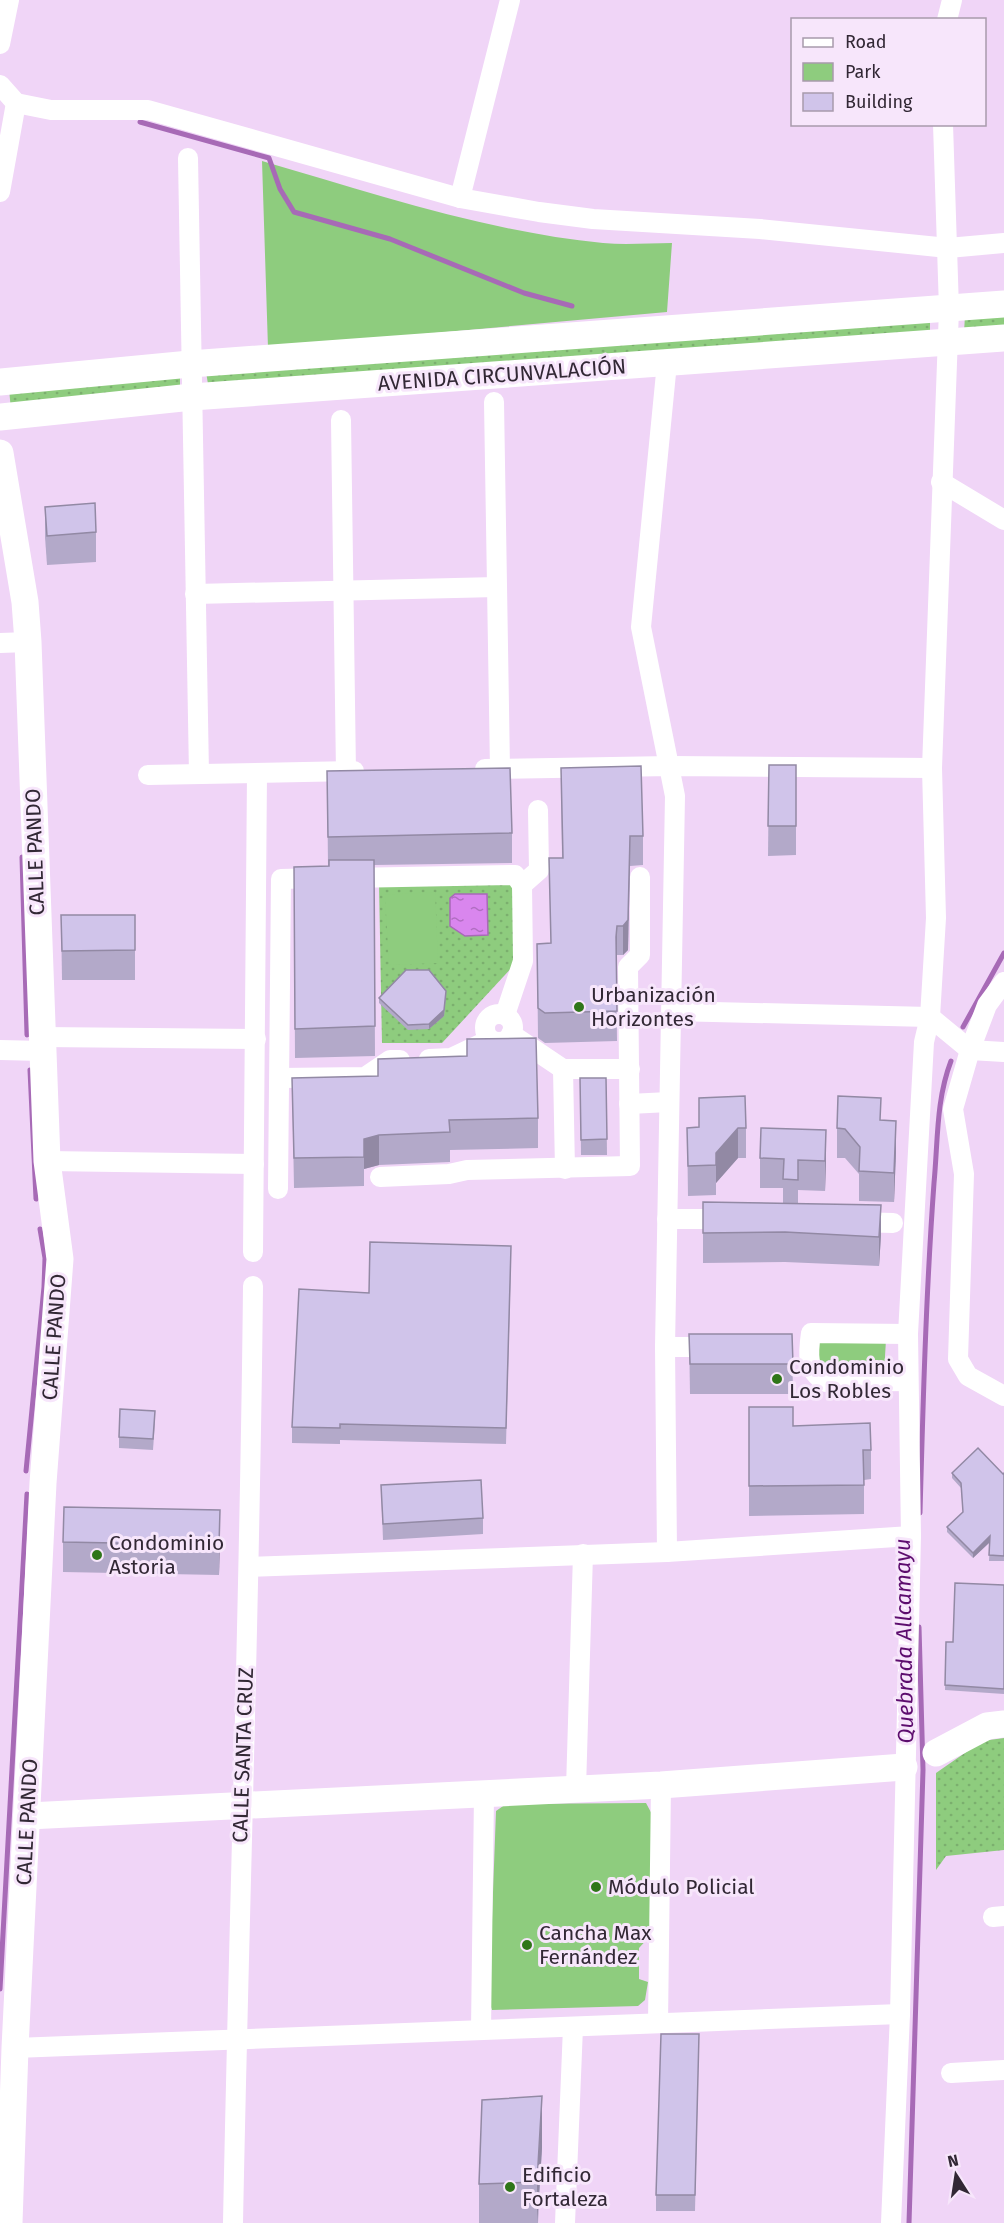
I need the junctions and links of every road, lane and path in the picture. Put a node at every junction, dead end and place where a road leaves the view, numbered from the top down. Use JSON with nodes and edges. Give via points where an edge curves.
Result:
{"nodes":[{"id":1,"x":9,"y":0,"type":"edge"},
{"id":2,"x":510,"y":0,"type":"edge"},
{"id":3,"x":952,"y":0,"type":"edge"},
{"id":4,"x":948,"y":18,"type":"edge"},
{"id":5,"x":0,"y":44,"type":"edge"},
{"id":6,"x":0,"y":85,"type":"edge"},
{"id":7,"x":16,"y":103,"type":"junction"},
{"id":8,"x":943,"y":126,"type":"edge"},
{"id":9,"x":188,"y":158,"type":"dead end"},
{"id":10,"x":0,"y":192,"type":"edge"},
{"id":11,"x":460,"y":198,"type":"junction"},
{"id":12,"x":1004,"y":243,"type":"edge"},
{"id":13,"x":948,"y":248,"type":"junction"},
{"id":14,"x":1004,"y":304,"type":"edge"},
{"id":15,"x":948,"y":309,"type":"junction"},
{"id":16,"x":1004,"y":338,"type":"edge"},
{"id":17,"x":946,"y":342,"type":"junction"},
{"id":18,"x":668,"y":363,"type":"junction"},
{"id":19,"x":190,"y":364,"type":"junction"},
{"id":20,"x":0,"y":382,"type":"edge"},
{"id":21,"x":192,"y":397,"type":"junction"},
{"id":22,"x":494,"y":402,"type":"dead end"},
{"id":23,"x":0,"y":417,"type":"edge"},
{"id":24,"x":341,"y":420,"type":"dead end"},
{"id":25,"x":0,"y":453,"type":"edge"},
{"id":26,"x":941,"y":482,"type":"junction"},
{"id":27,"x":1004,"y":520,"type":"edge"},
{"id":28,"x":497,"y":588,"type":"junction"},
{"id":29,"x":343,"y":591,"type":"junction"},
{"id":30,"x":195,"y":594,"type":"junction"},
{"id":31,"x":28,"y":642,"type":"junction"},
{"id":32,"x":0,"y":643,"type":"edge"},
{"id":33,"x":671,"y":766,"type":"junction"},
{"id":34,"x":932,"y":768,"type":"junction"},
{"id":35,"x":500,"y":769,"type":"junction"},
{"id":36,"x":464,"y":770,"type":"edge"},
{"id":37,"x":369,"y":771,"type":"edge"},
{"id":38,"x":346,"y":772,"type":"junction"},
{"id":39,"x":257,"y":773,"type":"junction"},
{"id":40,"x":199,"y":774,"type":"junction"},
{"id":41,"x":148,"y":775,"type":"dead end"},
{"id":42,"x":538,"y":810,"type":"dead end"},
{"id":43,"x":640,"y":878,"type":"dead end"},
{"id":44,"x":522,"y":885,"type":"junction"},
{"id":45,"x":1004,"y":982,"type":"edge"},
{"id":46,"x":672,"y":1011,"type":"junction"},
{"id":47,"x":505,"y":1015,"type":"junction"},
{"id":48,"x":930,"y":1017,"type":"junction"},
{"id":49,"x":511,"y":1034,"type":"junction"},
{"id":50,"x":491,"y":1039,"type":"junction"},
{"id":51,"x":256,"y":1040,"type":"junction"},
{"id":52,"x":42,"y":1044,"type":"junction"},
{"id":53,"x":0,"y":1050,"type":"edge"},
{"id":54,"x":970,"y":1050,"type":"junction"},
{"id":55,"x":1004,"y":1052,"type":"edge"},
{"id":56,"x":630,"y":1069,"type":"junction"},
{"id":57,"x":564,"y":1070,"type":"junction"},
{"id":58,"x":280,"y":1078,"type":"junction"},
{"id":59,"x":669,"y":1102,"type":"junction"},
{"id":60,"x":629,"y":1104,"type":"junction"},
{"id":61,"x":47,"y":1161,"type":"junction"},
{"id":62,"x":254,"y":1164,"type":"junction"},
{"id":63,"x":564,"y":1169,"type":"junction"},
{"id":64,"x":380,"y":1177,"type":"dead end"},
{"id":65,"x":278,"y":1189,"type":"dead end"},
{"id":66,"x":667,"y":1219,"type":"junction"},
{"id":67,"x":747,"y":1219,"type":"edge"},
{"id":68,"x":836,"y":1221,"type":"edge"},
{"id":69,"x":893,"y":1223,"type":"dead end"},
{"id":70,"x":253,"y":1252,"type":"dead end"},
{"id":71,"x":253,"y":1286,"type":"dead end"},
{"id":72,"x":908,"y":1334,"type":"junction"},
{"id":73,"x":665,"y":1347,"type":"junction"},
{"id":74,"x":737,"y":1348,"type":"edge"},
{"id":75,"x":785,"y":1349,"type":"edge"},
{"id":76,"x":809,"y":1349,"type":"junction"},
{"id":77,"x":908,"y":1381,"type":"junction"},
{"id":78,"x":1004,"y":1396,"type":"edge"},
{"id":79,"x":912,"y":1536,"type":"junction"},
{"id":80,"x":667,"y":1552,"type":"junction"},
{"id":81,"x":583,"y":1554,"type":"junction"},
{"id":82,"x":250,"y":1567,"type":"junction"},
{"id":83,"x":1004,"y":1724,"type":"edge"},
{"id":84,"x":917,"y":1760,"type":"junction"},
{"id":85,"x":661,"y":1785,"type":"junction"},
{"id":86,"x":576,"y":1789,"type":"junction"},
{"id":87,"x":484,"y":1794,"type":"junction"},
{"id":88,"x":241,"y":1805,"type":"junction"},
{"id":89,"x":28,"y":1816,"type":"junction"},
{"id":90,"x":900,"y":2014,"type":"junction"},
{"id":91,"x":658,"y":2023,"type":"junction"},
{"id":92,"x":573,"y":2026,"type":"junction"},
{"id":93,"x":481,"y":2030,"type":"junction"},
{"id":94,"x":236,"y":2040,"type":"junction"},
{"id":95,"x":15,"y":2048,"type":"junction"},
{"id":96,"x":1004,"y":2070,"type":"edge"},
{"id":97,"x":951,"y":2073,"type":"dead end"},
{"id":98,"x":9,"y":2223,"type":"edge"},
{"id":99,"x":233,"y":2223,"type":"edge"},
{"id":100,"x":565,"y":2223,"type":"edge"},
{"id":101,"x":891,"y":2223,"type":"edge"}],
"edges":[{"from":1,"to":5,"type":"street"},
{"from":2,"to":11,"type":"street"},
{"from":3,"to":4,"type":"street"},
{"from":6,"to":7,"type":"street"},
{"from":7,"to":10,"type":"street"},
{"from":7,"to":11,"type":"street","via":[[51,110],[148,110]]},
{"from":8,"to":13,"type":"street"},
{"from":9,"to":19,"type":"street"},
{"from":11,"to":13,"type":"street","via":[[593,219],[760,229]]},
{"from":12,"to":13,"type":"street"},
{"from":13,"to":15,"type":"street"},
{"from":14,"to":15,"type":"street","name":"AVENIDA CIRCUNVALACIÓN"},
{"from":15,"to":17,"type":"street"},
{"from":15,"to":19,"type":"street","name":"AVENIDA CIRCUNVALACIÓN"},
{"from":16,"to":17,"type":"street","name":"AVENIDA CIRCUNVALACIÓN"},
{"from":17,"to":18,"type":"street","name":"AVENIDA CIRCUNVALACIÓN"},
{"from":17,"to":26,"type":"street"},
{"from":18,"to":21,"type":"street","name":"AVENIDA CIRCUNVALACIÓN"},
{"from":18,"to":33,"type":"street","via":[[641,627]]},
{"from":19,"to":20,"type":"street","name":"AVENIDA CIRCUNVALACIÓN"},
{"from":19,"to":21,"type":"street"},
{"from":21,"to":23,"type":"street","name":"AVENIDA CIRCUNVALACIÓN"},
{"from":21,"to":30,"type":"street"},
{"from":22,"to":28,"type":"street"},
{"from":24,"to":29,"type":"street"},
{"from":25,"to":31,"type":"street","name":"CALLE PANDO"},
{"from":26,"to":27,"type":"street"},
{"from":26,"to":34,"type":"street"},
{"from":28,"to":29,"type":"street"},
{"from":28,"to":35,"type":"street"},
{"from":29,"to":30,"type":"street"},
{"from":29,"to":38,"type":"street"},
{"from":30,"to":40,"type":"street"},
{"from":31,"to":32,"type":"street"},
{"from":31,"to":52,"type":"street","name":"CALLE PANDO"},
{"from":33,"to":34,"type":"street"},
{"from":33,"to":35,"type":"street"},
{"from":33,"to":46,"type":"street","via":[[675,796]]},
{"from":34,"to":48,"type":"street","via":[[936,918]]},
{"from":35,"to":36,"type":"street"},
{"from":37,"to":38,"type":"street"},
{"from":38,"to":39,"type":"street"},
{"from":39,"to":40,"type":"street"},
{"from":39,"to":51,"type":"street"},
{"from":40,"to":41,"type":"street"},
{"from":42,"to":44,"type":"street","via":[[539,870]]},
{"from":43,"to":56,"type":"street","via":[[640,955],[628,968]]},
{"from":44,"to":47,"type":"street","via":[[523,961]]},
{"from":44,"to":58,"type":"street","via":[[515,875],[281,879]]},
{"from":45,"to":54,"type":"street","via":[[987,1005]]},
{"from":46,"to":48,"type":"street"},
{"from":46,"to":59,"type":"street"},
{"from":47,"to":49,"type":"street","via":[[511,1021]]},
{"from":47,"to":50,"type":"street","via":[[496,1014],[488,1019],[485,1027]]},
{"from":48,"to":54,"type":"street"},
{"from":48,"to":72,"type":"street","via":[[924,1042]]},
{"from":49,"to":50,"type":"street","via":[[500,1041]]},
{"from":49,"to":57,"type":"street"},
{"from":50,"to":58,"type":"street","via":[[451,1058],[390,1060],[365,1077]]},
{"from":51,"to":52,"type":"street"},
{"from":51,"to":62,"type":"street"},
{"from":52,"to":53,"type":"street"},
{"from":52,"to":61,"type":"street","name":"CALLE PANDO"},
{"from":54,"to":55,"type":"street"},
{"from":54,"to":78,"type":"street","via":[[953,1109],[964,1174],[958,1359],[968,1376]]},
{"from":56,"to":57,"type":"street"},
{"from":56,"to":60,"type":"street"},
{"from":57,"to":63,"type":"street"},
{"from":58,"to":65,"type":"street"},
{"from":59,"to":60,"type":"street"},
{"from":59,"to":66,"type":"street"},
{"from":60,"to":63,"type":"street","via":[[630,1166]]},
{"from":61,"to":62,"type":"street"},
{"from":61,"to":89,"type":"street","name":"CALLE PANDO","via":[[60,1259],[43,1483]]},
{"from":62,"to":70,"type":"street"},
{"from":63,"to":64,"type":"street","via":[[467,1170]]},
{"from":66,"to":67,"type":"street"},
{"from":66,"to":73,"type":"street"},
{"from":68,"to":69,"type":"street"},
{"from":71,"to":82,"type":"street","name":"CALLE SANTA CRUZ"},
{"from":72,"to":76,"type":"street","via":[[811,1333]]},
{"from":72,"to":77,"type":"street"},
{"from":73,"to":74,"type":"street"},
{"from":73,"to":80,"type":"street"},
{"from":75,"to":76,"type":"street"},
{"from":76,"to":77,"type":"street","via":[[811,1370],[826,1382]]},
{"from":77,"to":79,"type":"street"},
{"from":79,"to":80,"type":"street"},
{"from":79,"to":84,"type":"street"},
{"from":80,"to":81,"type":"street"},
{"from":81,"to":82,"type":"street"},
{"from":81,"to":86,"type":"street"},
{"from":82,"to":88,"type":"street","name":"CALLE SANTA CRUZ"},
{"from":83,"to":84,"type":"street","via":[[987,1726]]},
{"from":84,"to":85,"type":"street"},
{"from":84,"to":90,"type":"street"},
{"from":85,"to":86,"type":"street"},
{"from":85,"to":91,"type":"street"},
{"from":86,"to":87,"type":"street"},
{"from":87,"to":88,"type":"street"},
{"from":87,"to":93,"type":"street"},
{"from":88,"to":89,"type":"street"},
{"from":88,"to":94,"type":"street","name":"CALLE SANTA CRUZ"},
{"from":89,"to":95,"type":"street","name":"CALLE PANDO"},
{"from":90,"to":91,"type":"street"},
{"from":90,"to":101,"type":"street"},
{"from":91,"to":92,"type":"street"},
{"from":92,"to":93,"type":"street"},
{"from":92,"to":100,"type":"street"},
{"from":93,"to":94,"type":"street"},
{"from":94,"to":95,"type":"street"},
{"from":94,"to":99,"type":"street","name":"CALLE SANTA CRUZ"},
{"from":95,"to":98,"type":"street","name":"CALLE PANDO"},
{"from":96,"to":97,"type":"street"}]}
